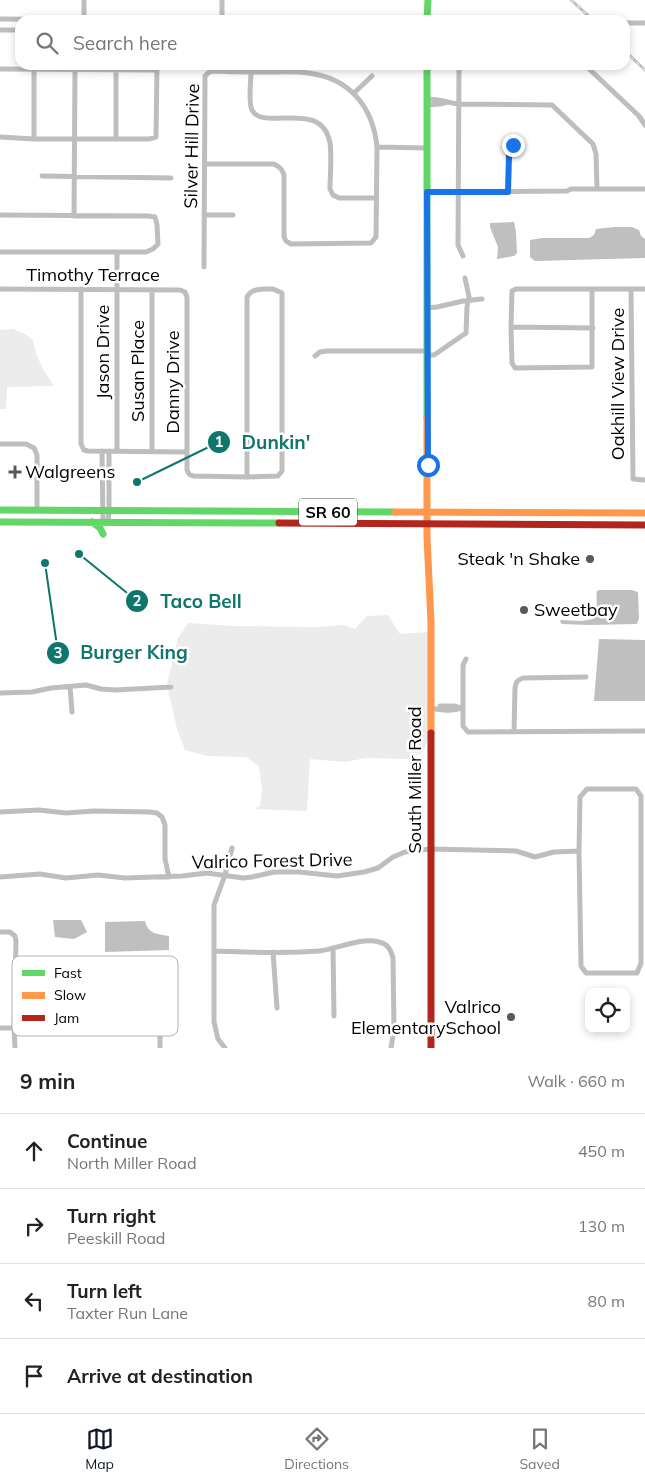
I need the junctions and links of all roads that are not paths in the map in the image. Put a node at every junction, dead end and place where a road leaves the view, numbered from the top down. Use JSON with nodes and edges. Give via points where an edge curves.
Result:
{"nodes":[{"id":1,"x":84,"y":0,"type":"edge"},
{"id":2,"x":222,"y":0,"type":"edge"},
{"id":3,"x":428,"y":0,"type":"edge"},
{"id":4,"x":84,"y":15,"type":"edge"},
{"id":5,"x":222,"y":15,"type":"edge"},
{"id":6,"x":427,"y":15,"type":"edge"},
{"id":7,"x":0,"y":19,"type":"edge"},
{"id":8,"x":15,"y":19,"type":"edge"},
{"id":9,"x":630,"y":23,"type":"edge"},
{"id":10,"x":645,"y":23,"type":"edge"},
{"id":11,"x":0,"y":30,"type":"edge"},
{"id":12,"x":15,"y":30,"type":"edge"},
{"id":13,"x":0,"y":69,"type":"edge"},
{"id":14,"x":15,"y":69,"type":"edge"},
{"id":15,"x":34,"y":70,"type":"edge"},
{"id":16,"x":75,"y":70,"type":"edge"},
{"id":17,"x":116,"y":70,"type":"edge"},
{"id":18,"x":157,"y":70,"type":"edge"},
{"id":19,"x":427,"y":70,"type":"edge"},
{"id":20,"x":458,"y":70,"type":"edge"},
{"id":21,"x":590,"y":70,"type":"edge"},
{"id":22,"x":251,"y":72,"type":"junction"},
{"id":23,"x":286,"y":72,"type":"joint"},
{"id":24,"x":372,"y":76,"type":"dead end"},
{"id":25,"x":354,"y":93,"type":"junction"},
{"id":26,"x":427,"y":102,"type":"junction"},
{"id":27,"x":458,"y":104,"type":"junction"},
{"id":28,"x":645,"y":125,"type":"edge"},
{"id":29,"x":0,"y":137,"type":"edge"},
{"id":30,"x":34,"y":139,"type":"junction"},
{"id":31,"x":74,"y":139,"type":"junction"},
{"id":32,"x":116,"y":139,"type":"junction"},
{"id":33,"x":513,"y":145,"type":"dead end"},
{"id":34,"x":377,"y":147,"type":"junction"},
{"id":35,"x":427,"y":148,"type":"junction"},
{"id":36,"x":204,"y":164,"type":"junction"},
{"id":37,"x":42,"y":176,"type":"dead end"},
{"id":38,"x":74,"y":177,"type":"junction"},
{"id":39,"x":171,"y":178,"type":"dead end"},
{"id":40,"x":597,"y":189,"type":"junction"},
{"id":41,"x":645,"y":190,"type":"edge"},
{"id":42,"x":427,"y":192,"type":"junction"},
{"id":43,"x":458,"y":192,"type":"junction"},
{"id":44,"x":508,"y":192,"type":"junction"},
{"id":45,"x":376,"y":198,"type":"junction"},
{"id":46,"x":0,"y":215,"type":"edge"},
{"id":47,"x":204,"y":215,"type":"junction"},
{"id":48,"x":233,"y":215,"type":"dead end"},
{"id":49,"x":74,"y":216,"type":"junction"},
{"id":50,"x":0,"y":252,"type":"edge"},
{"id":51,"x":117,"y":252,"type":"junction"},
{"id":52,"x":463,"y":256,"type":"dead end"},
{"id":53,"x":204,"y":267,"type":"dead end"},
{"id":54,"x":466,"y":278,"type":"dead end"},
{"id":55,"x":0,"y":288,"type":"edge"},
{"id":56,"x":81,"y":289,"type":"junction"},
{"id":57,"x":117,"y":289,"type":"junction"},
{"id":58,"x":592,"y":289,"type":"junction"},
{"id":59,"x":631,"y":289,"type":"junction"},
{"id":60,"x":645,"y":289,"type":"edge"},
{"id":61,"x":152,"y":290,"type":"junction"},
{"id":62,"x":185,"y":292,"type":"joint"},
{"id":63,"x":482,"y":299,"type":"dead end"},
{"id":64,"x":468,"y":301,"type":"junction"},
{"id":65,"x":427,"y":308,"type":"junction"},
{"id":66,"x":511,"y":327,"type":"junction"},
{"id":67,"x":593,"y":328,"type":"junction"},
{"id":68,"x":428,"y":353,"type":"junction"},
{"id":69,"x":315,"y":356,"type":"dead end"},
{"id":70,"x":0,"y":444,"type":"edge"},
{"id":71,"x":102,"y":451,"type":"junction"},
{"id":72,"x":109,"y":451,"type":"junction"},
{"id":73,"x":117,"y":451,"type":"junction"},
{"id":74,"x":152,"y":451,"type":"junction"},
{"id":75,"x":187,"y":452,"type":"junction"},
{"id":76,"x":247,"y":477,"type":"junction"},
{"id":77,"x":645,"y":480,"type":"edge"},
{"id":78,"x":0,"y":510,"type":"edge"},
{"id":79,"x":37,"y":510,"type":"junction"},
{"id":80,"x":289,"y":512,"type":"junction"},
{"id":81,"x":428,"y":512,"type":"junction"},
{"id":82,"x":645,"y":513,"type":"edge"},
{"id":83,"x":106,"y":516,"type":"junction"},
{"id":84,"x":0,"y":522,"type":"edge"},
{"id":85,"x":92,"y":522,"type":"junction"},
{"id":86,"x":288,"y":524,"type":"junction"},
{"id":87,"x":427,"y":524,"type":"junction"},
{"id":88,"x":564,"y":524,"type":"junction"},
{"id":89,"x":645,"y":525,"type":"edge"},
{"id":90,"x":102,"y":534,"type":"dead end"},
{"id":91,"x":466,"y":659,"type":"dead end"},
{"id":92,"x":586,"y":677,"type":"dead end"},
{"id":93,"x":171,"y":686,"type":"dead end"},
{"id":94,"x":70,"y":687,"type":"junction"},
{"id":95,"x":0,"y":693,"type":"edge"},
{"id":96,"x":462,"y":708,"type":"junction"},
{"id":97,"x":430,"y":710,"type":"junction"},
{"id":98,"x":72,"y":712,"type":"dead end"},
{"id":99,"x":645,"y":731,"type":"edge"},
{"id":100,"x":514,"y":732,"type":"junction"},
{"id":101,"x":0,"y":812,"type":"edge"},
{"id":102,"x":232,"y":848,"type":"dead end"},
{"id":103,"x":430,"y":849,"type":"junction"},
{"id":104,"x":579,"y":851,"type":"junction"},
{"id":105,"x":226,"y":875,"type":"junction"},
{"id":106,"x":169,"y":876,"type":"junction"},
{"id":107,"x":0,"y":877,"type":"edge"},
{"id":108,"x":0,"y":932,"type":"edge"},
{"id":109,"x":333,"y":948,"type":"junction"},
{"id":110,"x":214,"y":951,"type":"junction"},
{"id":111,"x":273,"y":952,"type":"junction"},
{"id":112,"x":16,"y":956,"type":"edge"},
{"id":113,"x":277,"y":1008,"type":"dead end"},
{"id":114,"x":334,"y":1016,"type":"dead end"},
{"id":115,"x":394,"y":1029,"type":"junction"},
{"id":116,"x":431,"y":1029,"type":"junction"},
{"id":117,"x":225,"y":1048,"type":"edge"},
{"id":118,"x":391,"y":1048,"type":"edge"},
{"id":119,"x":431,"y":1048,"type":"edge"}],
"edges":[{"from":1,"to":4,"type":"street"},
{"from":2,"to":5,"type":"street"},
{"from":3,"to":6,"type":"main road"},
{"from":7,"to":8,"type":"street"},
{"from":9,"to":10,"type":"street"},
{"from":11,"to":12,"type":"street"},
{"from":13,"to":14,"type":"street"},
{"from":15,"to":30,"type":"street"},
{"from":16,"to":31,"type":"street"},
{"from":17,"to":32,"type":"street"},
{"from":18,"to":32,"type":"street","via":[[156,137]]},
{"from":19,"to":26,"type":"main road","name":"South Miller Road"},
{"from":20,"to":27,"type":"street"},
{"from":21,"to":28,"type":"street"},
{"from":22,"to":23,"type":"street","name":"Silver Hill Drive"},
{"from":22,"to":36,"type":"street","name":"Silver Hill Drive","via":[[212,71],[205,76]]},
{"from":22,"to":45,"type":"street","via":[[251,107],[256,115],[263,118],[307,118],[325,131],[330,143],[330,189],[333,196]]},
{"from":23,"to":25,"type":"street","name":"Silver Hill Drive","via":[[324,76]]},
{"from":24,"to":25,"type":"street"},
{"from":25,"to":34,"type":"street","via":[[371,118]]},
{"from":26,"to":27,"type":"street","via":[[443,100]]},
{"from":26,"to":35,"type":"main road","name":"South Miller Road"},
{"from":27,"to":40,"type":"street","via":[[552,106],[593,144]]},
{"from":27,"to":43,"type":"street"},
{"from":29,"to":30,"type":"street"},
{"from":30,"to":31,"type":"street"},
{"from":31,"to":32,"type":"street"},
{"from":31,"to":38,"type":"street"},
{"from":33,"to":44,"type":"street","via":[[509,155]]},
{"from":34,"to":35,"type":"street"},
{"from":34,"to":45,"type":"street"},
{"from":35,"to":42,"type":"main road","name":"South Miller Road"},
{"from":36,"to":45,"type":"street","via":[[279,166],[284,175],[284,237],[291,244],[371,243],[376,237]]},
{"from":36,"to":47,"type":"street","name":"Silver Hill Drive"},
{"from":37,"to":38,"type":"street"},
{"from":38,"to":39,"type":"street"},
{"from":38,"to":49,"type":"street"},
{"from":40,"to":41,"type":"street"},
{"from":40,"to":44,"type":"street"},
{"from":42,"to":43,"type":"street"},
{"from":42,"to":65,"type":"main road","name":"South Miller Road"},
{"from":43,"to":44,"type":"street"},
{"from":43,"to":52,"type":"street","via":[[458,245]]},
{"from":46,"to":49,"type":"street"},
{"from":47,"to":48,"type":"street"},
{"from":47,"to":53,"type":"street","name":"Silver Hill Drive"},
{"from":49,"to":51,"type":"street","via":[[155,217],[158,244],[153,249]]},
{"from":50,"to":51,"type":"street"},
{"from":51,"to":57,"type":"street","name":"Jason Drive"},
{"from":54,"to":64,"type":"street"},
{"from":55,"to":56,"type":"street","name":"Timothy Terrace"},
{"from":56,"to":57,"type":"street","name":"Timothy Terrace"},
{"from":56,"to":71,"type":"street","via":[[81,444],[84,450]]},
{"from":57,"to":61,"type":"street","name":"Timothy Terrace"},
{"from":57,"to":73,"type":"street","name":"Jason Drive"},
{"from":58,"to":59,"type":"street"},
{"from":58,"to":66,"type":"street","via":[[512,291]]},
{"from":58,"to":67,"type":"street"},
{"from":59,"to":60,"type":"street"},
{"from":59,"to":77,"type":"street","name":"Oakhill View Drive","via":[[632,479]]},
{"from":61,"to":62,"type":"street","name":"Timothy Terrace"},
{"from":61,"to":74,"type":"street","name":"Susan Place"},
{"from":62,"to":75,"type":"street","name":"Danny Drive"},
{"from":63,"to":64,"type":"street"},
{"from":64,"to":65,"type":"street"},
{"from":64,"to":68,"type":"street","via":[[465,335],[434,355]]},
{"from":65,"to":68,"type":"main road","name":"South Miller Road"},
{"from":66,"to":67,"type":"street"},
{"from":66,"to":67,"type":"street","via":[[512,363],[515,368],[592,367]]},
{"from":68,"to":69,"type":"street","via":[[327,351]]},
{"from":68,"to":81,"type":"main road","name":"South Miller Road"},
{"from":70,"to":79,"type":"street","via":[[26,444],[38,454]]},
{"from":71,"to":72,"type":"street"},
{"from":71,"to":83,"type":"street"},
{"from":72,"to":73,"type":"street"},
{"from":72,"to":83,"type":"street"},
{"from":73,"to":74,"type":"street"},
{"from":74,"to":75,"type":"street"},
{"from":75,"to":76,"type":"street","name":"Danny Drive","via":[[187,470],[193,476]]},
{"from":76,"to":76,"type":"street","name":"Danny Drive","via":[[278,476],[282,471],[282,293],[273,289],[254,290],[247,297]]},
{"from":78,"to":79,"type":"main road","number":"SR 60"},
{"from":79,"to":83,"type":"main road","number":"SR 60"},
{"from":80,"to":81,"type":"main road","number":"SR 60"},
{"from":80,"to":83,"type":"main road","number":"SR 60","via":[[144,511],[130,516]]},
{"from":80,"to":86,"type":"main road"},
{"from":81,"to":82,"type":"main road","number":"SR 60"},
{"from":81,"to":87,"type":"main road","name":"South Miller Road"},
{"from":82,"to":88,"type":"main road","via":[[637,520],[584,519]]},
{"from":83,"to":85,"type":"main road","number":"SR 60"},
{"from":83,"to":86,"type":"main road","number":"SR 60"},
{"from":84,"to":85,"type":"main road","number":"SR 60"},
{"from":85,"to":90,"type":"main road"},
{"from":86,"to":87,"type":"main road","number":"SR 60"},
{"from":87,"to":88,"type":"main road","number":"SR 60"},
{"from":87,"to":97,"type":"main road","name":"South Miller Road"},
{"from":88,"to":89,"type":"main road","number":"SR 60"},
{"from":91,"to":96,"type":"street","via":[[463,665]]},
{"from":92,"to":100,"type":"street","via":[[518,679]]},
{"from":93,"to":94,"type":"street","via":[[116,690],[86,685]]},
{"from":94,"to":95,"type":"street"},
{"from":94,"to":98,"type":"street"},
{"from":96,"to":97,"type":"street","via":[[455,711]]},
{"from":96,"to":97,"type":"street","via":[[436,706]]},
{"from":96,"to":100,"type":"street","via":[[463,726],[468,732]]},
{"from":97,"to":103,"type":"main road","name":"South Miller Road"},
{"from":99,"to":100,"type":"street"},
{"from":101,"to":106,"type":"street","name":"Valrico Forest Drive","via":[[157,813],[166,825]]},
{"from":102,"to":105,"type":"street"},
{"from":103,"to":104,"type":"street","name":"Valrico Forest Drive","via":[[516,851],[535,857]]},
{"from":103,"to":105,"type":"street","name":"Valrico Forest Drive","via":[[405,852],[378,868],[337,876],[299,872],[274,872],[243,878]]},
{"from":103,"to":116,"type":"main road","name":"South Miller Road"},
{"from":104,"to":104,"type":"street","via":[[580,797],[587,789],[636,789],[641,796],[641,963],[637,973],[586,974],[581,966]]},
{"from":105,"to":106,"type":"street","name":"Valrico Forest Drive"},
{"from":105,"to":110,"type":"street","via":[[214,905]]},
{"from":106,"to":107,"type":"street","name":"Valrico Forest Drive","via":[[66,878],[40,874]]},
{"from":108,"to":112,"type":"street","via":[[10,932],[15,936]]},
{"from":109,"to":111,"type":"street"},
{"from":109,"to":114,"type":"street"},
{"from":109,"to":115,"type":"street","via":[[359,942],[381,942],[391,950]]},
{"from":110,"to":111,"type":"street"},
{"from":110,"to":117,"type":"street","via":[[215,1028]]},
{"from":111,"to":113,"type":"street"},
{"from":115,"to":116,"type":"street"},
{"from":115,"to":118,"type":"street"},
{"from":116,"to":119,"type":"main road","name":"South Miller Road"}]}
